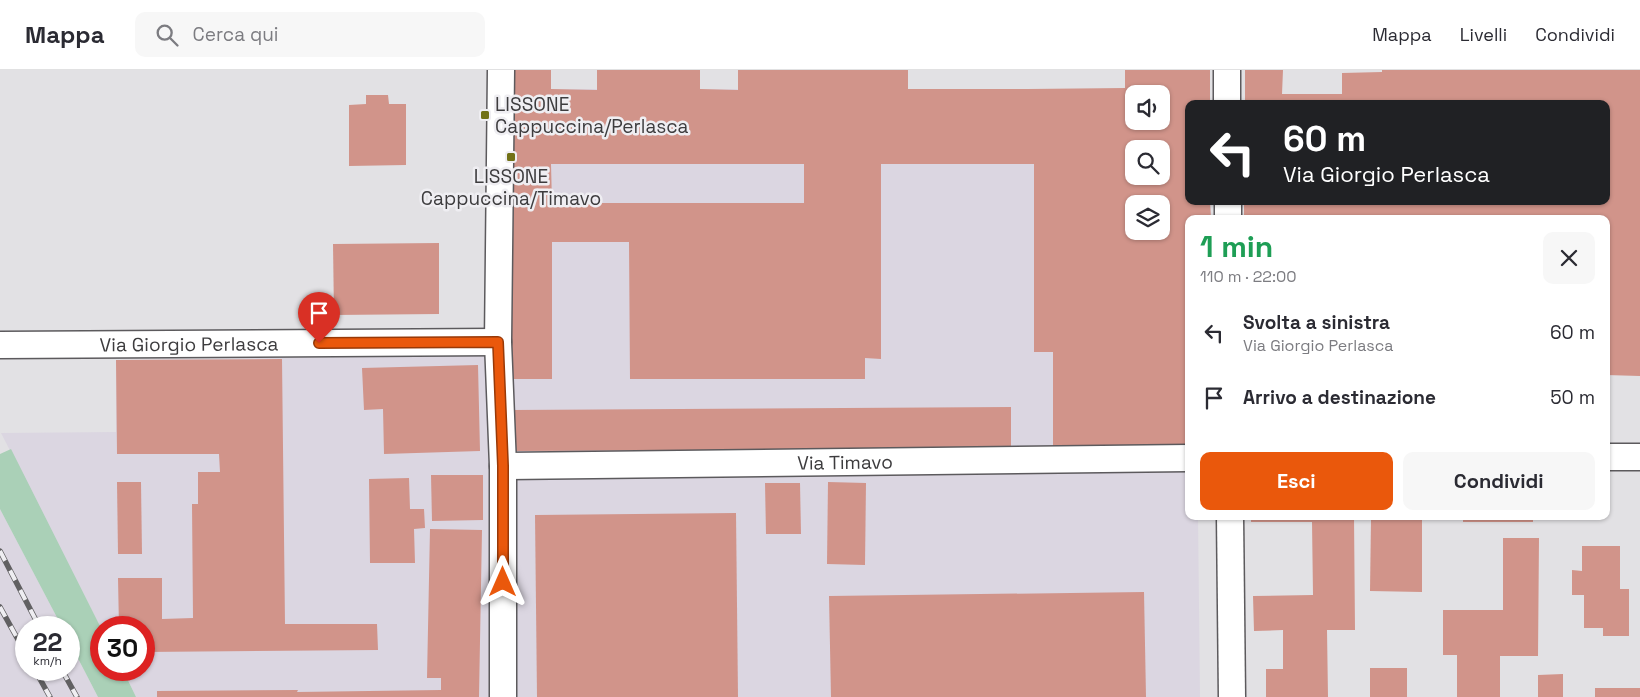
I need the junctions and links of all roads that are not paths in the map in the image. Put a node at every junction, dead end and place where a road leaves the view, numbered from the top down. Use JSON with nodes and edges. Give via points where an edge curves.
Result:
{"nodes":[{"id":1,"x":502,"y":70,"type":"edge"},
{"id":2,"x":1227,"y":70,"type":"edge"},
{"id":3,"x":1227,"y":100,"type":"edge"},
{"id":4,"x":498,"y":342,"type":"junction"},
{"id":5,"x":0,"y":346,"type":"edge"},
{"id":6,"x":1610,"y":457,"type":"edge"},
{"id":7,"x":1640,"y":457,"type":"edge"},
{"id":8,"x":1185,"y":458,"type":"edge"},
{"id":9,"x":503,"y":466,"type":"junction"},
{"id":10,"x":1230,"y":520,"type":"edge"},
{"id":11,"x":503,"y":697,"type":"edge"},
{"id":12,"x":1232,"y":697,"type":"edge"}],
"edges":[{"from":1,"to":4,"type":"street"},
{"from":2,"to":3,"type":"street"},
{"from":4,"to":5,"type":"street","name":"Via Giorgio Perlasca"},
{"from":4,"to":9,"type":"street"},
{"from":6,"to":7,"type":"street"},
{"from":8,"to":9,"type":"street","name":"Via Timavo"},
{"from":9,"to":11,"type":"street"},
{"from":10,"to":12,"type":"street"}]}
